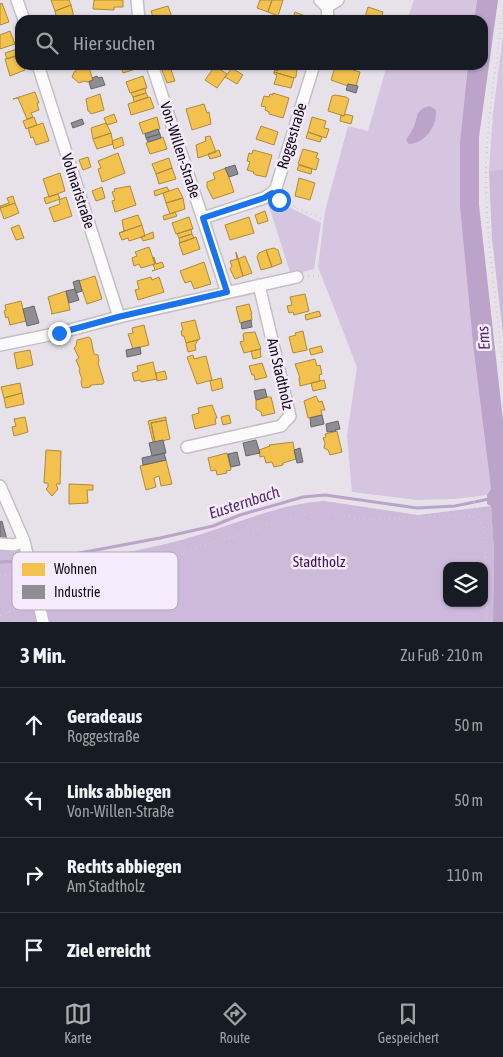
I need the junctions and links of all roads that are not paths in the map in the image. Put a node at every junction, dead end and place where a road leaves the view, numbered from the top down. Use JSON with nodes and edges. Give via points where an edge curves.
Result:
{"nodes":[{"id":1,"x":18,"y":0,"type":"edge"},
{"id":2,"x":137,"y":0,"type":"edge"},
{"id":3,"x":338,"y":0,"type":"edge"},
{"id":4,"x":323,"y":3,"type":"edge"},
{"id":5,"x":22,"y":15,"type":"edge"},
{"id":6,"x":138,"y":15,"type":"edge"},
{"id":7,"x":327,"y":15,"type":"edge"},
{"id":8,"x":40,"y":70,"type":"edge"},
{"id":9,"x":154,"y":70,"type":"edge"},
{"id":10,"x":312,"y":70,"type":"edge"},
{"id":11,"x":203,"y":218,"type":"junction"},
{"id":12,"x":297,"y":274,"type":"road end"},
{"id":13,"x":259,"y":285,"type":"junction"},
{"id":14,"x":227,"y":292,"type":"junction"},
{"id":15,"x":118,"y":317,"type":"junction"},
{"id":16,"x":0,"y":345,"type":"edge"},
{"id":17,"x":188,"y":448,"type":"dead end"},
{"id":18,"x":0,"y":486,"type":"edge"},
{"id":19,"x":0,"y":544,"type":"edge"},
{"id":20,"x":25,"y":546,"type":"junction"},
{"id":21,"x":26,"y":552,"type":"edge"}],
"edges":[{"from":1,"to":5,"type":"street"},
{"from":2,"to":6,"type":"street"},
{"from":3,"to":4,"type":"street"},
{"from":4,"to":7,"type":"street"},
{"from":8,"to":15,"type":"street","name":"Volmaristraße"},
{"from":9,"to":11,"type":"street","name":"Von-Willen-Straße"},
{"from":10,"to":11,"type":"street","name":"Roggestraße","via":[[276,188],[264,198]]},
{"from":11,"to":14,"type":"street","name":"Von-Willen-Straße"},
{"from":12,"to":13,"type":"street"},
{"from":13,"to":14,"type":"street"},
{"from":13,"to":17,"type":"street","name":"Am Stadtholz","via":[[290,416],[281,426]]},
{"from":14,"to":15,"type":"street"},
{"from":15,"to":16,"type":"street"},
{"from":18,"to":20,"type":"street"},
{"from":19,"to":20,"type":"street"},
{"from":20,"to":21,"type":"street"}]}
